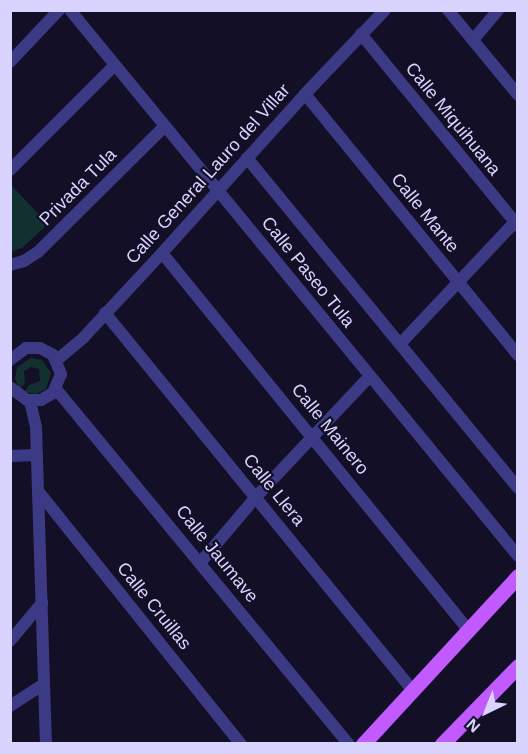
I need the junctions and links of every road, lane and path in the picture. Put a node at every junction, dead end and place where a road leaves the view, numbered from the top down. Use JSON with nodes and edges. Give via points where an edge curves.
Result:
{"nodes":[{"id":1,"x":59,"y":10,"type":"edge"},
{"id":2,"x":70,"y":10,"type":"edge"},
{"id":3,"x":385,"y":10,"type":"edge"},
{"id":4,"x":448,"y":10,"type":"edge"},
{"id":5,"x":498,"y":10,"type":"edge"},
{"id":6,"x":361,"y":34,"type":"junction"},
{"id":7,"x":473,"y":40,"type":"junction"},
{"id":8,"x":10,"y":62,"type":"edge"},
{"id":9,"x":115,"y":65,"type":"junction"},
{"id":10,"x":305,"y":94,"type":"junction"},
{"id":11,"x":518,"y":95,"type":"edge"},
{"id":12,"x":165,"y":126,"type":"junction"},
{"id":13,"x":247,"y":158,"type":"junction"},
{"id":14,"x":10,"y":170,"type":"edge"},
{"id":15,"x":217,"y":190,"type":"junction"},
{"id":16,"x":516,"y":222,"type":"edge"},
{"id":17,"x":162,"y":253,"type":"junction"},
{"id":18,"x":10,"y":265,"type":"edge"},
{"id":19,"x":458,"y":282,"type":"junction"},
{"id":20,"x":105,"y":313,"type":"junction"},
{"id":21,"x":400,"y":344,"type":"junction"},
{"id":22,"x":518,"y":355,"type":"edge"},
{"id":23,"x":10,"y":360,"type":"edge"},
{"id":24,"x":57,"y":360,"type":"junction"},
{"id":25,"x":370,"y":376,"type":"junction"},
{"id":26,"x":10,"y":387,"type":"edge"},
{"id":27,"x":56,"y":389,"type":"junction"},
{"id":28,"x":30,"y":401,"type":"junction"},
{"id":29,"x":314,"y":437,"type":"junction"},
{"id":30,"x":37,"y":455,"type":"junction"},
{"id":31,"x":10,"y":456,"type":"edge"},
{"id":32,"x":518,"y":488,"type":"edge"},
{"id":33,"x":38,"y":491,"type":"junction"},
{"id":34,"x":256,"y":496,"type":"junction"},
{"id":35,"x":518,"y":556,"type":"edge"},
{"id":36,"x":200,"y":563,"type":"junction"},
{"id":37,"x":518,"y":576,"type":"edge"},
{"id":38,"x":42,"y":603,"type":"junction"},
{"id":39,"x":468,"y":630,"type":"junction"},
{"id":40,"x":10,"y":641,"type":"edge"},
{"id":41,"x":518,"y":666,"type":"edge"},
{"id":42,"x":44,"y":684,"type":"junction"},
{"id":43,"x":413,"y":691,"type":"junction"},
{"id":44,"x":10,"y":706,"type":"edge"},
{"id":45,"x":46,"y":744,"type":"edge"},
{"id":46,"x":242,"y":744,"type":"edge"},
{"id":47,"x":349,"y":744,"type":"edge"},
{"id":48,"x":363,"y":744,"type":"edge"},
{"id":49,"x":442,"y":744,"type":"edge"}],
"edges":[{"from":1,"to":8,"type":"street"},
{"from":2,"to":9,"type":"street","name":"Calle Paseo Tula"},
{"from":3,"to":6,"type":"street","name":"Calle General Lauro del Villar"},
{"from":4,"to":7,"type":"street"},
{"from":5,"to":7,"type":"street"},
{"from":6,"to":10,"type":"street","name":"Calle General Lauro del Villar"},
{"from":6,"to":16,"type":"street","name":"Calle Miquihuana"},
{"from":7,"to":11,"type":"street"},
{"from":9,"to":12,"type":"street","name":"Calle Paseo Tula"},
{"from":9,"to":14,"type":"street"},
{"from":10,"to":13,"type":"street","name":"Calle General Lauro del Villar"},
{"from":10,"to":19,"type":"street","name":"Calle Mante"},
{"from":12,"to":15,"type":"street","name":"Calle Paseo Tula"},
{"from":12,"to":18,"type":"street","name":"Privada Tula","via":[[38,252]]},
{"from":13,"to":15,"type":"street","name":"Calle General Lauro del Villar"},
{"from":13,"to":21,"type":"street","name":"Calle Paseo Tula"},
{"from":15,"to":17,"type":"street","name":"Calle General Lauro del Villar"},
{"from":15,"to":25,"type":"street","name":"Calle Paseo Tula"},
{"from":16,"to":19,"type":"street"},
{"from":17,"to":20,"type":"street","name":"Calle General Lauro del Villar"},
{"from":17,"to":29,"type":"street","name":"Calle Mainero"},
{"from":19,"to":21,"type":"street"},
{"from":19,"to":22,"type":"street","name":"Calle Mante"},
{"from":20,"to":24,"type":"street","name":"Calle General Lauro del Villar"},
{"from":20,"to":34,"type":"street","name":"Calle Llera"},
{"from":21,"to":32,"type":"street","name":"Calle Paseo Tula"},
{"from":23,"to":24,"type":"street","via":[[33,347],[47,351]]},
{"from":24,"to":27,"type":"street","via":[[61,374]]},
{"from":25,"to":29,"type":"street"},
{"from":25,"to":35,"type":"street","name":"Calle Paseo Tula"},
{"from":26,"to":28,"type":"street"},
{"from":27,"to":28,"type":"street","via":[[47,397]]},
{"from":27,"to":36,"type":"street","name":"Calle Jaumave"},
{"from":28,"to":30,"type":"street"},
{"from":29,"to":34,"type":"street"},
{"from":29,"to":39,"type":"street","name":"Calle Mainero"},
{"from":30,"to":31,"type":"street"},
{"from":30,"to":33,"type":"street"},
{"from":33,"to":38,"type":"street"},
{"from":33,"to":46,"type":"street","name":"Calle Cruillas"},
{"from":34,"to":36,"type":"street"},
{"from":34,"to":43,"type":"street","name":"Calle Llera"},
{"from":36,"to":47,"type":"street","name":"Calle Jaumave"},
{"from":37,"to":39,"type":"main road"},
{"from":38,"to":40,"type":"street"},
{"from":38,"to":42,"type":"street"},
{"from":39,"to":43,"type":"main road"},
{"from":41,"to":49,"type":"main road"},
{"from":42,"to":44,"type":"street"},
{"from":42,"to":45,"type":"street"},
{"from":43,"to":48,"type":"main road"}]}
